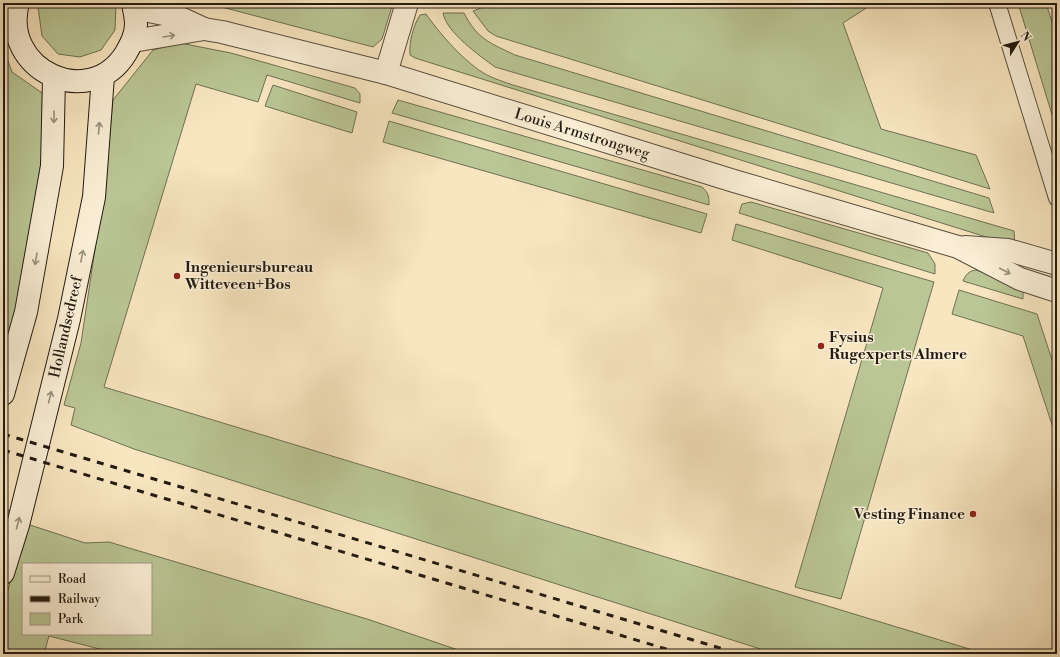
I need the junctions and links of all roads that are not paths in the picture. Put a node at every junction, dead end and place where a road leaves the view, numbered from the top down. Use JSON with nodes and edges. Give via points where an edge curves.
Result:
{"nodes":[{"id":1,"x":18,"y":3,"type":"edge"},
{"id":2,"x":407,"y":3,"type":"edge"},
{"id":3,"x":997,"y":3,"type":"edge"},
{"id":4,"x":133,"y":5,"type":"edge"},
{"id":5,"x":9,"y":24,"type":"edge"},
{"id":6,"x":204,"y":29,"type":"junction"},
{"id":7,"x":133,"y":41,"type":"junction"},
{"id":8,"x":386,"y":73,"type":"junction"},
{"id":9,"x":103,"y":76,"type":"junction"},
{"id":10,"x":54,"y":78,"type":"junction"},
{"id":11,"x":1057,"y":198,"type":"edge"},
{"id":12,"x":958,"y":247,"type":"junction"},
{"id":13,"x":1057,"y":264,"type":"edge"},
{"id":14,"x":1057,"y":291,"type":"edge"},
{"id":15,"x":3,"y":394,"type":"edge"},
{"id":16,"x":3,"y":574,"type":"edge"}],
"edges":[{"from":1,"to":5,"type":"street"},
{"from":2,"to":8,"type":"street"},
{"from":3,"to":11,"type":"lane"},
{"from":4,"to":6,"type":"street","name":"Louis Armstrongweg","via":[[178,16]]},
{"from":4,"to":7,"type":"street","via":[[136,24]]},
{"from":5,"to":10,"type":"street","via":[[24,53],[36,67]]},
{"from":7,"to":6,"type":"street","name":"Louis Armstrongweg","one_way":true},
{"from":6,"to":8,"type":"street","name":"Louis Armstrongweg"},
{"from":7,"to":9,"type":"street","via":[[121,61]]},
{"from":8,"to":12,"type":"street","name":"Louis Armstrongweg","via":[[734,181]]},
{"from":9,"to":10,"type":"street","via":[[81,81]]},
{"from":16,"to":9,"type":"street","name":"Hollandsedreef","one_way":true,"via":[[18,525],[71,311],[94,197]]},
{"from":10,"to":15,"type":"street","one_way":true,"via":[[52,166],[26,312]]},
{"from":12,"to":13,"type":"street","name":"Louis Armstrongweg","via":[[1008,250]]},
{"from":12,"to":14,"type":"street","name":"Louis Armstrongweg","one_way":true,"via":[[1020,279]]}]}
